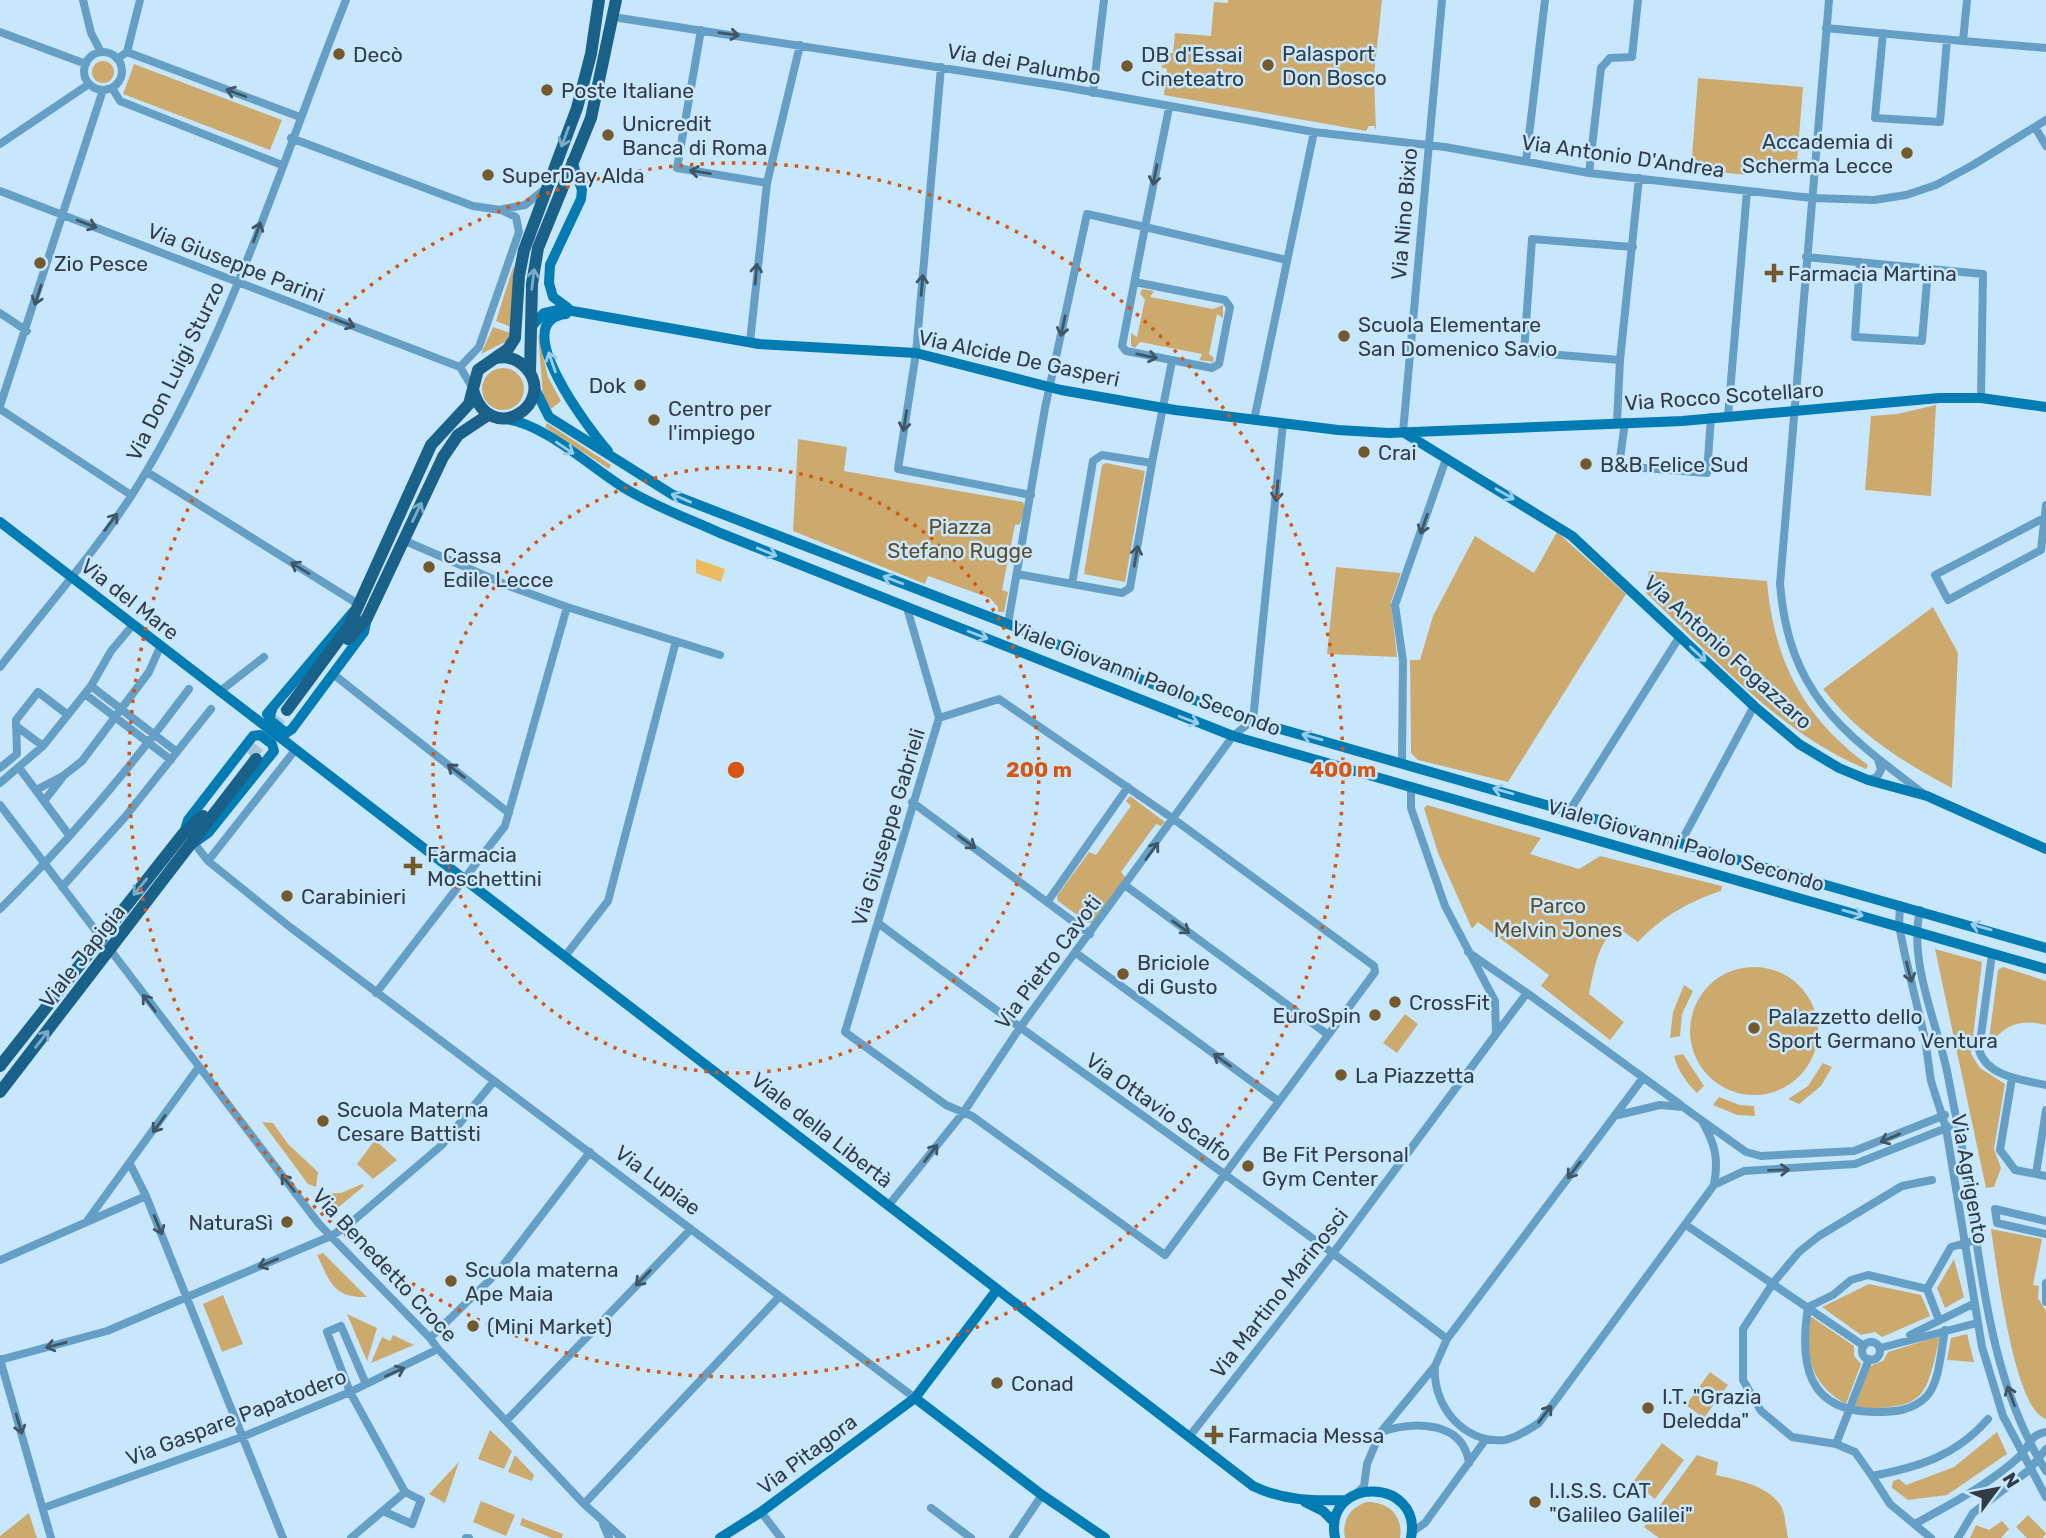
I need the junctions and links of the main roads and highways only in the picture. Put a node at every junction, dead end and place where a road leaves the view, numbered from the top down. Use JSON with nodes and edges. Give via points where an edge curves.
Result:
{"nodes":[{"id":1,"x":599,"y":0,"type":"edge"},
{"id":2,"x":616,"y":0,"type":"edge"},
{"id":3,"x":572,"y":162,"type":"junction"},
{"id":4,"x":576,"y":313,"type":"junction"},
{"id":5,"x":531,"y":327,"type":"junction"},
{"id":6,"x":491,"y":359,"type":"junction"},
{"id":7,"x":530,"y":372,"type":"junction"},
{"id":8,"x":534,"y":387,"type":"junction"},
{"id":9,"x":472,"y":390,"type":"junction"},
{"id":10,"x":2046,"y":407,"type":"edge"},
{"id":11,"x":488,"y":415,"type":"junction"},
{"id":12,"x":504,"y":419,"type":"junction"},
{"id":13,"x":1403,"y":432,"type":"junction"},
{"id":14,"x":615,"y":460,"type":"junction"},
{"id":15,"x":727,"y":517,"type":"junction"},
{"id":16,"x":0,"y":522,"type":"edge"},
{"id":17,"x":720,"y":533,"type":"junction"},
{"id":18,"x":356,"y":608,"type":"junction"},
{"id":19,"x":367,"y":618,"type":"junction"},
{"id":20,"x":1007,"y":624,"type":"junction"},
{"id":21,"x":1000,"y":644,"type":"junction"},
{"id":22,"x":272,"y":710,"type":"junction"},
{"id":23,"x":251,"y":717,"type":"junction"},
{"id":24,"x":294,"y":727,"type":"junction"},
{"id":25,"x":272,"y":734,"type":"joint"},
{"id":26,"x":253,"y":736,"type":"junction"},
{"id":27,"x":292,"y":751,"type":"junction"},
{"id":28,"x":271,"y":755,"type":"junction"},
{"id":29,"x":183,"y":834,"type":"junction"},
{"id":30,"x":194,"y":843,"type":"junction"},
{"id":31,"x":2046,"y":849,"type":"edge"},
{"id":32,"x":2046,"y":948,"type":"edge"},
{"id":33,"x":2046,"y":969,"type":"edge"},
{"id":34,"x":0,"y":1066,"type":"edge"},
{"id":35,"x":0,"y":1092,"type":"edge"},
{"id":36,"x":996,"y":1291,"type":"junction"},
{"id":37,"x":915,"y":1398,"type":"junction"},
{"id":38,"x":1347,"y":1500,"type":"junction"},
{"id":39,"x":1302,"y":1501,"type":"junction"},
{"id":40,"x":1333,"y":1533,"type":"edge"},
{"id":41,"x":1412,"y":1535,"type":"edge"},
{"id":42,"x":720,"y":1538,"type":"edge"},
{"id":43,"x":1105,"y":1538,"type":"edge"}],
"edges":[{"from":1,"to":6,"type":"main road","one_way":true,"via":[[577,108],[520,264],[515,338],[508,349]]},
{"from":2,"to":3,"type":"main road","via":[[599,87]]},
{"from":3,"to":4,"type":"main road","via":[[581,200],[548,274],[553,297]]},
{"from":5,"to":3,"type":"main road","one_way":true,"via":[[538,248]]},
{"from":4,"to":5,"type":"main road","name":"Via Alcide De Gasperi","via":[[553,309]]},
{"from":4,"to":13,"type":"main road","name":"Via Alcide De Gasperi","via":[[750,342],[916,353],[1049,387],[1162,408],[1338,430]]},
{"from":14,"to":4,"type":"main road","one_way":true,"via":[[569,399],[548,350],[546,324],[558,314]]},
{"from":5,"to":7,"type":"main road"},
{"from":6,"to":7,"type":"main road","via":[[511,358]]},
{"from":6,"to":9,"type":"main road","via":[[478,370]]},
{"from":7,"to":8,"type":"main road"},
{"from":8,"to":12,"type":"main road","via":[[525,410]]},
{"from":8,"to":14,"type":"main road","name":"Viale Giovanni Paolo Secondo","via":[[549,417]]},
{"from":9,"to":11,"type":"main road"},
{"from":9,"to":18,"type":"main road","via":[[463,412],[431,444]]},
{"from":10,"to":13,"type":"main road","name":"Via Rocco Scotellaro","via":[[1981,398],[1939,398],[1682,421]]},
{"from":11,"to":12,"type":"main road"},
{"from":19,"to":11,"type":"main road","one_way":true,"via":[[452,442]]},
{"from":12,"to":17,"type":"main road","name":"Viale Giovanni Paolo Secondo","one_way":true,"via":[[540,432],[651,502]]},
{"from":13,"to":31,"type":"main road","name":"Via Antonio Fogazzaro","one_way":true,"via":[[1572,536],[1799,744],[1839,768],[1927,796]]},
{"from":15,"to":14,"type":"main road","name":"Viale Giovanni Paolo Secondo","one_way":true,"via":[[673,495]]},
{"from":15,"to":17,"type":"main road"},
{"from":20,"to":15,"type":"main road","name":"Viale Giovanni Paolo Secondo","one_way":true},
{"from":16,"to":23,"type":"main road","name":"Via del Mare"},
{"from":17,"to":21,"type":"main road","name":"Viale Giovanni Paolo Secondo","one_way":true},
{"from":18,"to":19,"type":"main road","via":[[349,626],[290,712]]},
{"from":18,"to":22,"type":"main road"},
{"from":19,"to":24,"type":"main road","via":[[364,632]]},
{"from":20,"to":21,"type":"main road"},
{"from":32,"to":20,"type":"main road","name":"Viale Giovanni Paolo Secondo","one_way":true,"via":[[1254,720],[1174,693]]},
{"from":21,"to":33,"type":"main road","name":"Viale Giovanni Paolo Secondo","one_way":true,"via":[[1233,736]]},
{"from":22,"to":23,"type":"main road"},
{"from":22,"to":24,"type":"main road","via":[[271,722],[286,733]]},
{"from":23,"to":25,"type":"main road","name":"Via del Mare"},
{"from":23,"to":26,"type":"main road"},
{"from":24,"to":27,"type":"main road"},
{"from":25,"to":27,"type":"main road","name":"Viale della Libertà"},
{"from":26,"to":28,"type":"main road","via":[[260,734],[272,744]]},
{"from":26,"to":29,"type":"main road","name":"Viale Japigia","via":[[188,820]]},
{"from":27,"to":28,"type":"main road"},
{"from":27,"to":36,"type":"main road","name":"Viale della Libertà","via":[[566,956]]},
{"from":28,"to":30,"type":"main road","name":"Viale Japigia","via":[[208,834]]},
{"from":29,"to":30,"type":"main road","name":"Viale Japigia","via":[[197,824],[254,757]]},
{"from":29,"to":34,"type":"main road","name":"Viale Japigia","one_way":true},
{"from":35,"to":30,"type":"main road","name":"Viale Japigia","one_way":true},
{"from":36,"to":37,"type":"main road","name":"Via Pitagora"},
{"from":36,"to":39,"type":"main road","name":"Viale della Libertà","via":[[1253,1486],[1276,1497]]},
{"from":37,"to":42,"type":"main road","name":"Via Pitagora"},
{"from":37,"to":43,"type":"main road","name":"Via Lupiae"},
{"from":38,"to":39,"type":"main road","name":"Viale della Libertà"},
{"from":38,"to":40,"type":"main road","name":"Viale della Libertà"},
{"from":38,"to":41,"type":"main road","name":"Viale della Libertà","via":[[1370,1490],[1395,1497],[1405,1507]]},
{"from":39,"to":40,"type":"main road","name":"Viale della Libertà","via":[[1323,1511]]}]}
